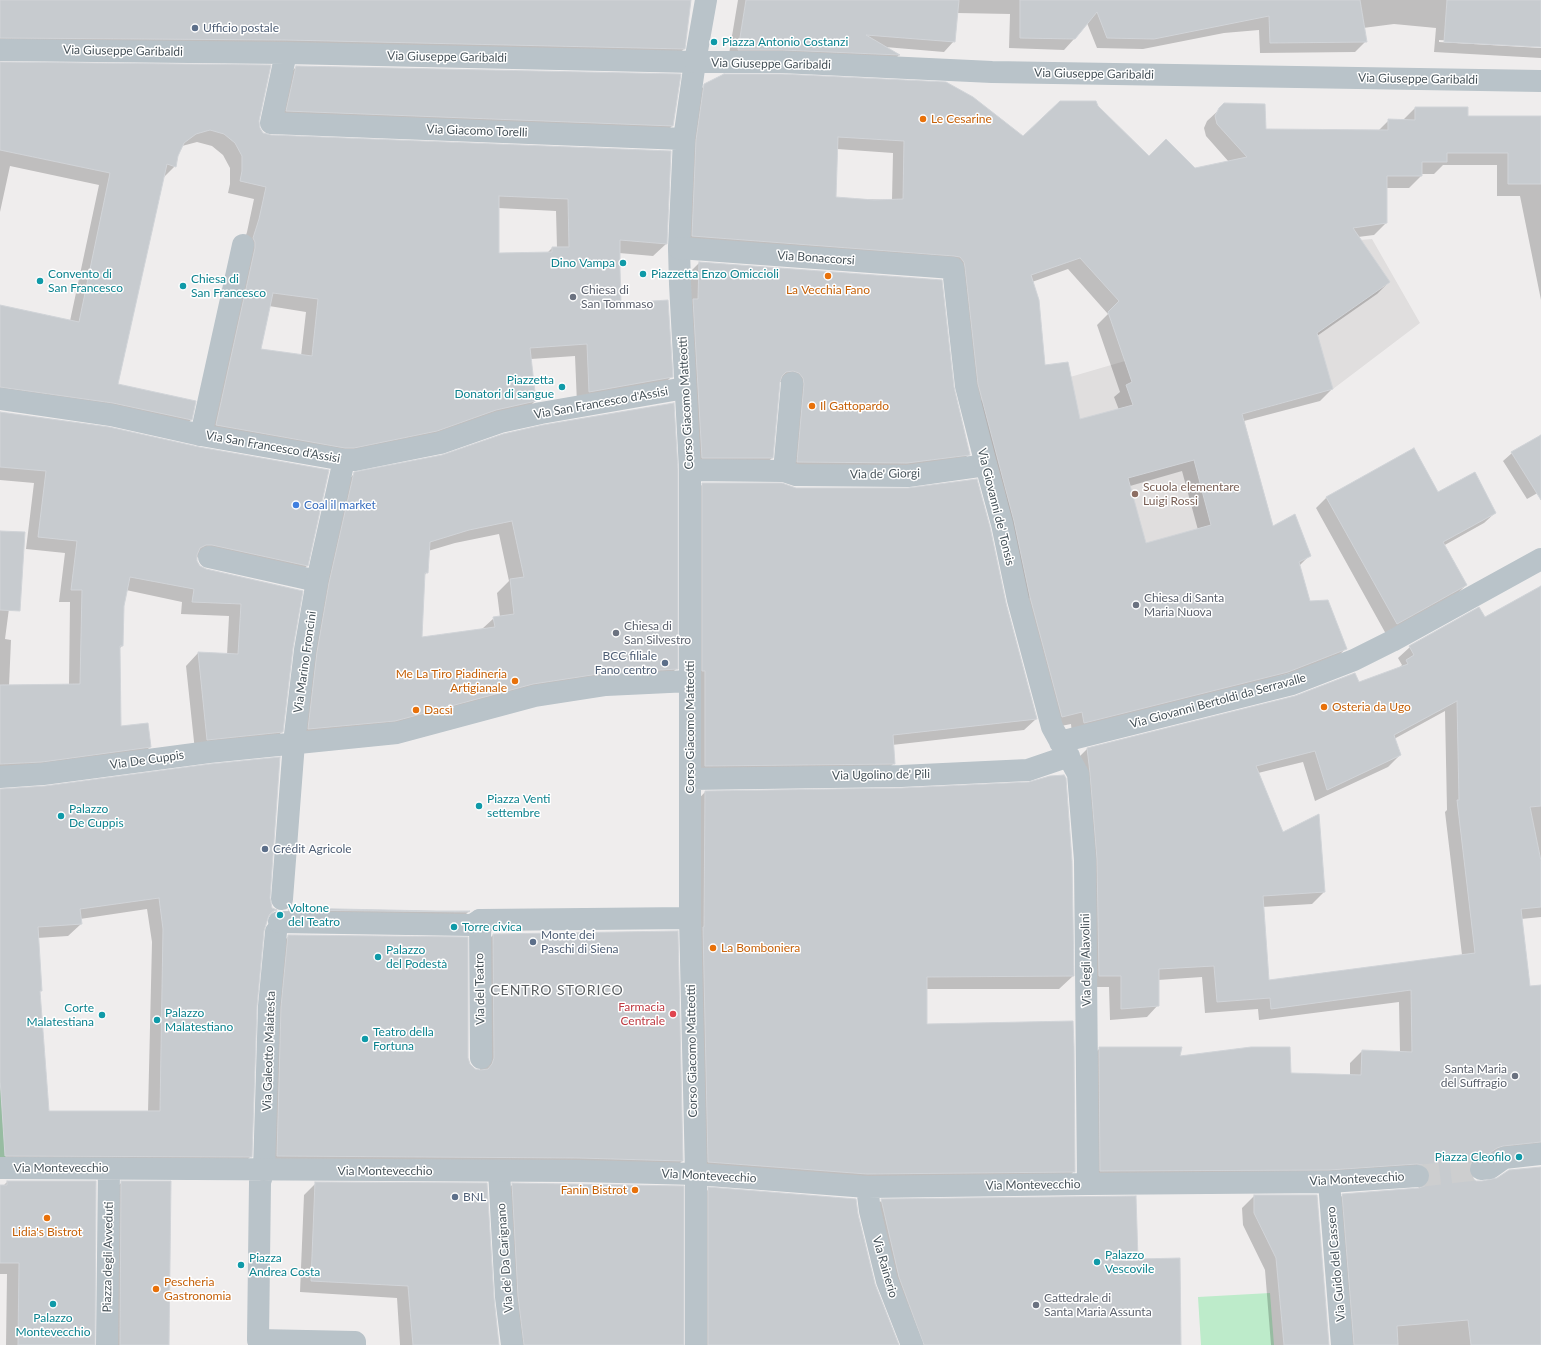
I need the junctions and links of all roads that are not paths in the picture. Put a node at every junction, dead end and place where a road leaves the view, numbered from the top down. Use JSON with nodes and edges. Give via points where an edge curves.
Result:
{"nodes":[{"id":1,"x":706,"y":0,"type":"edge"},
{"id":2,"x":0,"y":50,"type":"edge"},
{"id":3,"x":286,"y":53,"type":"junction"},
{"id":4,"x":695,"y":62,"type":"junction"},
{"id":5,"x":1541,"y":81,"type":"edge"},
{"id":6,"x":684,"y":139,"type":"junction"},
{"id":7,"x":243,"y":246,"type":"dead end"},
{"id":8,"x":679,"y":248,"type":"junction"},
{"id":9,"x":953,"y":268,"type":"joint"},
{"id":10,"x":792,"y":383,"type":"dead end"},
{"id":11,"x":685,"y":388,"type":"junction"},
{"id":12,"x":0,"y":399,"type":"edge"},
{"id":13,"x":201,"y":435,"type":"junction"},
{"id":14,"x":344,"y":460,"type":"junction"},
{"id":15,"x":986,"y":465,"type":"junction"},
{"id":16,"x":690,"y":470,"type":"junction"},
{"id":17,"x":784,"y":471,"type":"junction"},
{"id":18,"x":209,"y":557,"type":"dead end"},
{"id":19,"x":1541,"y":559,"type":"edge"},
{"id":20,"x":317,"y":581,"type":"junction"},
{"id":21,"x":690,"y":681,"type":"junction"},
{"id":22,"x":294,"y":743,"type":"junction"},
{"id":23,"x":1064,"y":749,"type":"junction"},
{"id":24,"x":0,"y":777,"type":"edge"},
{"id":25,"x":690,"y":779,"type":"junction"},
{"id":26,"x":279,"y":915,"type":"junction"},
{"id":27,"x":690,"y":918,"type":"junction"},
{"id":28,"x":480,"y":920,"type":"junction"},
{"id":29,"x":481,"y":1058,"type":"dead end"},
{"id":30,"x":1541,"y":1154,"type":"edge"},
{"id":31,"x":0,"y":1168,"type":"edge"},
{"id":32,"x":109,"y":1169,"type":"junction"},
{"id":33,"x":1485,"y":1169,"type":"tunnel mouth"},
{"id":34,"x":264,"y":1170,"type":"junction"},
{"id":35,"x":499,"y":1171,"type":"junction"},
{"id":36,"x":696,"y":1174,"type":"junction"},
{"id":37,"x":1418,"y":1176,"type":"tunnel mouth"},
{"id":38,"x":1329,"y":1182,"type":"junction"},
{"id":39,"x":1088,"y":1184,"type":"junction"},
{"id":40,"x":867,"y":1187,"type":"junction"},
{"id":41,"x":107,"y":1345,"type":"edge"},
{"id":42,"x":355,"y":1345,"type":"edge"},
{"id":43,"x":512,"y":1345,"type":"edge"},
{"id":44,"x":696,"y":1345,"type":"edge"},
{"id":45,"x":912,"y":1345,"type":"edge"},
{"id":46,"x":1342,"y":1345,"type":"edge"}],
"edges":[{"from":1,"to":4,"type":"street"},
{"from":2,"to":3,"type":"street","name":"Via Giuseppe Garibaldi"},
{"from":3,"to":4,"type":"street","name":"Via Giuseppe Garibaldi"},
{"from":3,"to":6,"type":"street","name":"Via Giacomo Torelli","via":[[271,123]]},
{"from":4,"to":5,"type":"street","name":"Via Giuseppe Garibaldi","via":[[782,62],[1000,72]]},
{"from":4,"to":6,"type":"street","name":"Corso Giacomo Matteotti"},
{"from":6,"to":8,"type":"street","name":"Corso Giacomo Matteotti"},
{"from":7,"to":13,"type":"street"},
{"from":8,"to":9,"type":"street","name":"Via Bonaccorsi"},
{"from":8,"to":11,"type":"street","name":"Corso Giacomo Matteotti"},
{"from":9,"to":15,"type":"street","name":"Via Giovanni de' Tonsis","via":[[966,386]]},
{"from":10,"to":17,"type":"street"},
{"from":11,"to":14,"type":"street","name":"Via San Francesco d'Assisi","via":[[541,413],[500,422],[440,443]]},
{"from":11,"to":16,"type":"street","name":"Corso Giacomo Matteotti"},
{"from":12,"to":13,"type":"street","name":"Via San Francesco d'Assisi","via":[[111,415]]},
{"from":13,"to":14,"type":"street","name":"Via San Francesco d'Assisi"},
{"from":14,"to":20,"type":"street","name":"Via Marino Froncini"},
{"from":15,"to":17,"type":"street","name":"Via de' Giorgi","via":[[908,476],[796,475]]},
{"from":15,"to":23,"type":"street","name":"Via Giovanni de' Tonsis","via":[[1052,727]]},
{"from":16,"to":17,"type":"street","name":"Via de' Giorgi"},
{"from":16,"to":21,"type":"street","name":"Corso Giacomo Matteotti"},
{"from":18,"to":20,"type":"street"},
{"from":19,"to":23,"type":"street","name":"Via Giovanni Bertoldi da Serravalle","via":[[1354,660],[1292,684]]},
{"from":20,"to":22,"type":"street","name":"Via Marino Froncini","via":[[305,650]]},
{"from":21,"to":22,"type":"street","via":[[598,686],[535,696],[397,733]]},
{"from":21,"to":25,"type":"street","name":"Corso Giacomo Matteotti"},
{"from":22,"to":24,"type":"street","name":"Via De Cuppis"},
{"from":22,"to":26,"type":"street"},
{"from":23,"to":25,"type":"street","name":"Via Ugolino de' Pili","via":[[1028,770],[901,776]]},
{"from":23,"to":39,"type":"street","name":"Via degli Alavolini","via":[[1078,774],[1085,860]]},
{"from":25,"to":27,"type":"street","name":"Corso Giacomo Matteotti"},
{"from":26,"to":28,"type":"street","via":[[472,926]]},
{"from":26,"to":34,"type":"street","name":"Via Galeotto Malatesta","via":[[269,1006]]},
{"from":27,"to":28,"type":"street"},
{"from":27,"to":36,"type":"street","name":"Corso Giacomo Matteotti"},
{"from":28,"to":29,"type":"street","name":"Via del Teatro"},
{"from":30,"to":33,"type":"street","via":[[1504,1158]]},
{"from":31,"to":32,"type":"street","name":"Via Montevecchio"},
{"from":32,"to":34,"type":"street","name":"Via Montevecchio"},
{"from":32,"to":41,"type":"street","name":"Piazza degli Avveduti"},
{"from":34,"to":35,"type":"street","name":"Via Montevecchio"},
{"from":34,"to":42,"type":"street","via":[[260,1182],[258,1340],[355,1342]]},
{"from":35,"to":36,"type":"street","name":"Via Montevecchio"},
{"from":35,"to":43,"type":"street","name":"Via de' Da Carignano","via":[[506,1296]]},
{"from":36,"to":40,"type":"street","name":"Via Montevecchio"},
{"from":36,"to":44,"type":"street","name":"Corso Giacomo Matteotti"},
{"from":37,"to":38,"type":"street","name":"Via Montevecchio"},
{"from":38,"to":39,"type":"street","name":"Via Montevecchio"},
{"from":38,"to":46,"type":"street","name":"Via Guido del Cassero"},
{"from":39,"to":40,"type":"street","name":"Via Montevecchio"},
{"from":40,"to":45,"type":"street","name":"Via Rainerio","via":[[870,1211],[887,1281]]}]}
